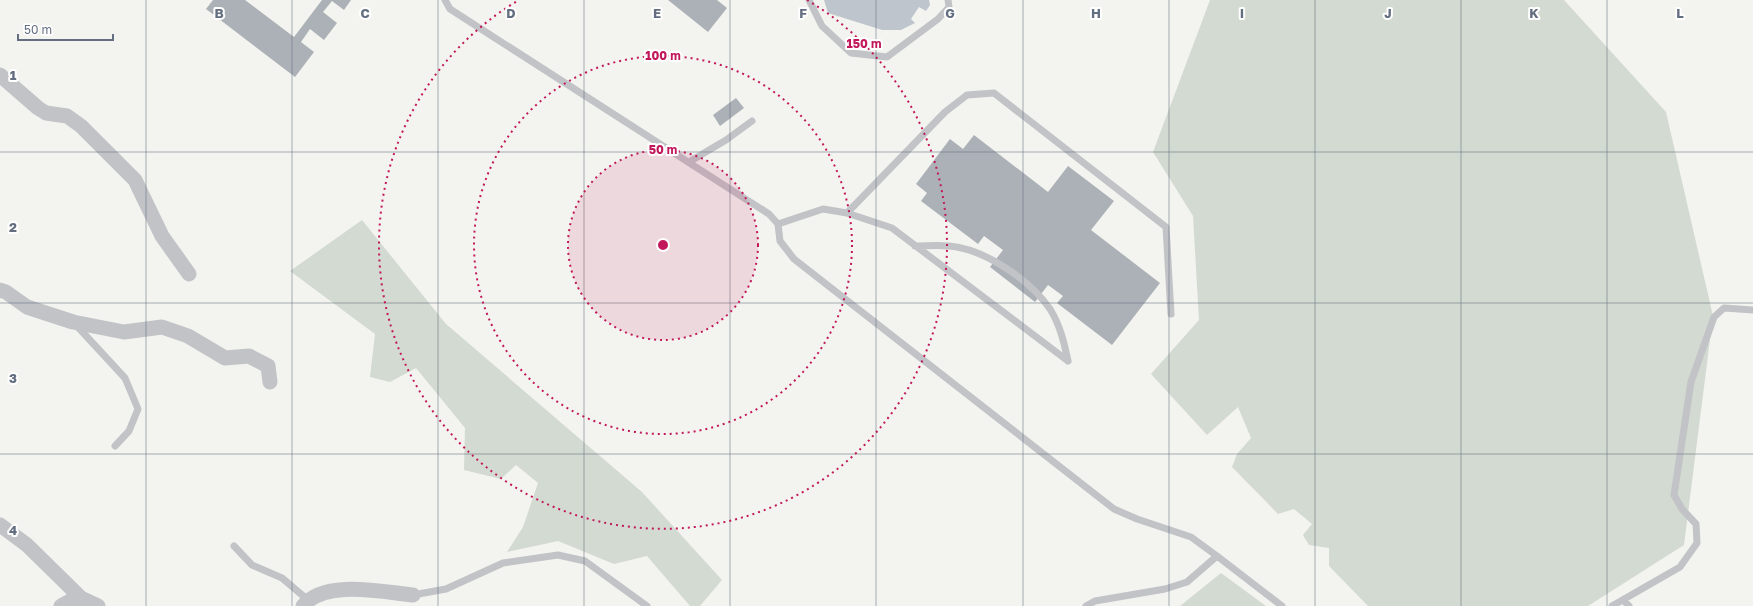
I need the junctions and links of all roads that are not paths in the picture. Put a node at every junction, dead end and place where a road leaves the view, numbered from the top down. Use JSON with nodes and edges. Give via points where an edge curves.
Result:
{"nodes":[{"id":1,"x":445,"y":0,"type":"edge"},
{"id":2,"x":809,"y":0,"type":"edge"},
{"id":3,"x":948,"y":0,"type":"edge"},
{"id":4,"x":0,"y":75,"type":"edge"},
{"id":5,"x":752,"y":121,"type":"dead end"},
{"id":6,"x":689,"y":162,"type":"junction"},
{"id":7,"x":847,"y":213,"type":"junction"},
{"id":8,"x":778,"y":224,"type":"junction"},
{"id":9,"x":915,"y":246,"type":"junction"},
{"id":10,"x":189,"y":274,"type":"dead end"},
{"id":11,"x":0,"y":290,"type":"edge"},
{"id":12,"x":1753,"y":310,"type":"edge"},
{"id":13,"x":1171,"y":314,"type":"dead end"},
{"id":14,"x":73,"y":322,"type":"junction"},
{"id":15,"x":270,"y":382,"type":"dead end"},
{"id":16,"x":115,"y":446,"type":"dead end"},
{"id":17,"x":0,"y":525,"type":"edge"},
{"id":18,"x":234,"y":546,"type":"dead end"},
{"id":19,"x":1217,"y":556,"type":"junction"},
{"id":20,"x":413,"y":595,"type":"joint"},
{"id":21,"x":81,"y":598,"type":"junction"},
{"id":22,"x":1623,"y":600,"type":"junction"},
{"id":23,"x":305,"y":603,"type":"edge"},
{"id":24,"x":61,"y":606,"type":"edge"},
{"id":25,"x":98,"y":606,"type":"edge"},
{"id":26,"x":647,"y":606,"type":"edge"},
{"id":27,"x":1086,"y":606,"type":"edge"},
{"id":28,"x":1282,"y":606,"type":"edge"},
{"id":29,"x":1612,"y":606,"type":"edge"},
{"id":30,"x":1629,"y":606,"type":"edge"}],
"edges":[{"from":1,"to":6,"type":"lane","via":[[450,9]]},
{"from":2,"to":3,"type":"lane","via":[[822,26],[851,53],[887,56],[938,19],[949,7]]},
{"from":4,"to":10,"type":"street","via":[[38,108],[46,113],[67,116],[81,126],[135,180],[162,236]]},
{"from":5,"to":6,"type":"lane"},
{"from":6,"to":8,"type":"lane","via":[[769,214]]},
{"from":7,"to":8,"type":"lane","via":[[823,209]]},
{"from":7,"to":9,"type":"lane","via":[[892,228]]},
{"from":7,"to":13,"type":"lane","via":[[945,112],[967,95],[994,93],[1166,228]]},
{"from":8,"to":19,"type":"lane","via":[[780,241],[794,259],[1114,509],[1191,537]]},
{"from":9,"to":9,"type":"lane","via":[[992,304],[1068,361],[1063,336],[1038,292],[999,263],[981,254],[950,246]]},
{"from":11,"to":14,"type":"street","via":[[27,308]]},
{"from":12,"to":22,"type":"lane","via":[[1724,308],[1714,317],[1691,382],[1674,495],[1682,509],[1696,524],[1697,543],[1680,567]]},
{"from":14,"to":15,"type":"street","via":[[124,332],[162,327],[188,336],[225,358],[248,356],[268,366]]},
{"from":14,"to":16,"type":"lane","via":[[125,378],[138,409],[129,431]]},
{"from":17,"to":21,"type":"street","via":[[27,545]]},
{"from":18,"to":23,"type":"lane","via":[[252,565],[282,578]]},
{"from":19,"to":27,"type":"lane","via":[[1187,582],[1165,589],[1095,601]]},
{"from":19,"to":28,"type":"lane"},
{"from":20,"to":23,"type":"street","via":[[351,589],[321,593]]},
{"from":20,"to":26,"type":"lane","via":[[446,589],[503,563],[558,555],[585,561]]},
{"from":21,"to":24,"type":"street"},
{"from":21,"to":25,"type":"street"},
{"from":22,"to":29,"type":"lane"},
{"from":22,"to":30,"type":"lane"}]}
